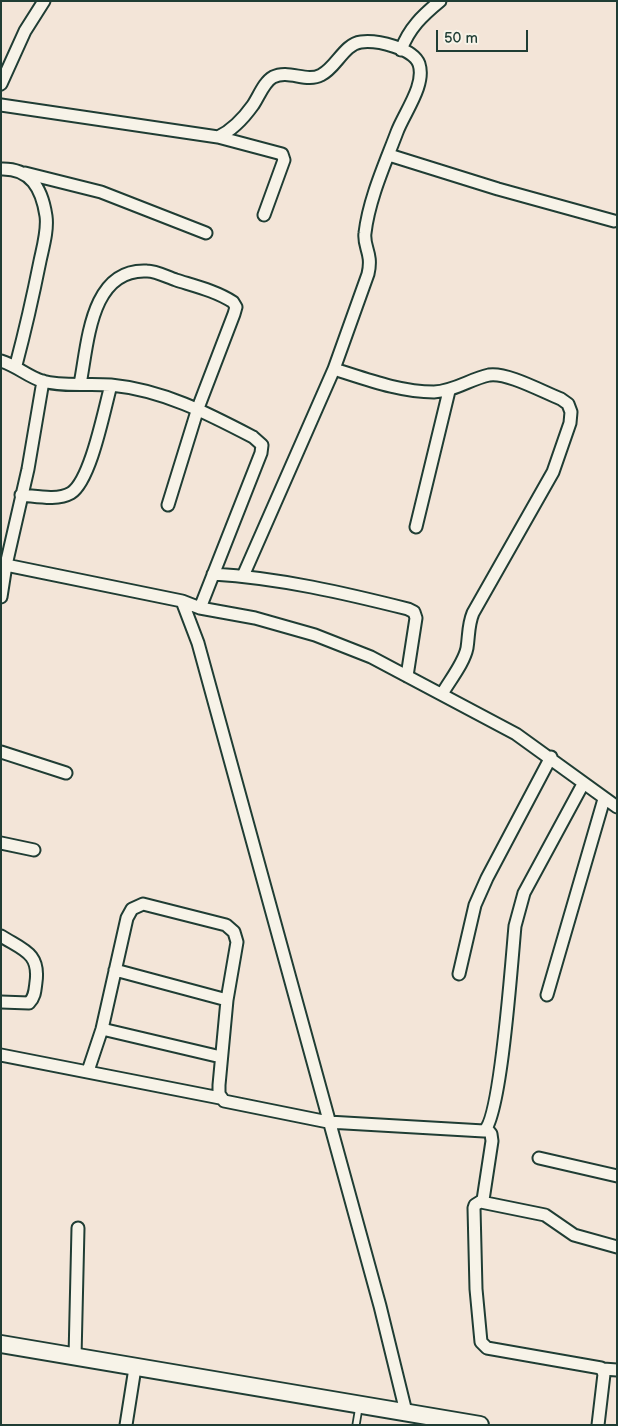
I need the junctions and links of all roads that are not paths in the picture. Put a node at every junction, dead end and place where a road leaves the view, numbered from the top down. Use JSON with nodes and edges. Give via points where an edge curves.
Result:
{"nodes":[{"id":1,"x":44,"y":1,"type":"edge"},
{"id":2,"x":440,"y":1,"type":"edge"},
{"id":3,"x":401,"y":50,"type":"junction"},
{"id":4,"x":1,"y":84,"type":"edge"},
{"id":5,"x":1,"y":105,"type":"edge"},
{"id":6,"x":218,"y":138,"type":"junction"},
{"id":7,"x":389,"y":155,"type":"junction"},
{"id":8,"x":1,"y":170,"type":"edge"},
{"id":9,"x":24,"y":172,"type":"junction"},
{"id":10,"x":264,"y":215,"type":"dead end"},
{"id":11,"x":614,"y":221,"type":"dead end"},
{"id":12,"x":206,"y":233,"type":"dead end"},
{"id":13,"x":1,"y":361,"type":"edge"},
{"id":14,"x":16,"y":365,"type":"junction"},
{"id":15,"x":334,"y":369,"type":"junction"},
{"id":16,"x":43,"y":381,"type":"junction"},
{"id":17,"x":80,"y":384,"type":"junction"},
{"id":18,"x":111,"y":385,"type":"junction"},
{"id":19,"x":449,"y":391,"type":"junction"},
{"id":20,"x":198,"y":408,"type":"junction"},
{"id":21,"x":21,"y":495,"type":"junction"},
{"id":22,"x":168,"y":505,"type":"dead end"},
{"id":23,"x":416,"y":527,"type":"dead end"},
{"id":24,"x":3,"y":565,"type":"edge"},
{"id":25,"x":213,"y":574,"type":"junction"},
{"id":26,"x":243,"y":576,"type":"junction"},
{"id":27,"x":1,"y":596,"type":"edge"},
{"id":28,"x":182,"y":601,"type":"junction"},
{"id":29,"x":200,"y":608,"type":"junction"},
{"id":30,"x":407,"y":676,"type":"junction"},
{"id":31,"x":442,"y":694,"type":"junction"},
{"id":32,"x":1,"y":752,"type":"edge"},
{"id":33,"x":551,"y":757,"type":"junction"},
{"id":34,"x":66,"y":773,"type":"dead end"},
{"id":35,"x":583,"y":784,"type":"junction"},
{"id":36,"x":604,"y":799,"type":"junction"},
{"id":37,"x":617,"y":807,"type":"edge"},
{"id":38,"x":1,"y":843,"type":"edge"},
{"id":39,"x":34,"y":850,"type":"dead end"},
{"id":40,"x":1,"y":936,"type":"edge"},
{"id":41,"x":115,"y":970,"type":"junction"},
{"id":42,"x":459,"y":974,"type":"dead end"},
{"id":43,"x":547,"y":995,"type":"dead end"},
{"id":44,"x":227,"y":1000,"type":"junction"},
{"id":45,"x":1,"y":1002,"type":"edge"},
{"id":46,"x":102,"y":1030,"type":"junction"},
{"id":47,"x":1,"y":1055,"type":"edge"},
{"id":48,"x":220,"y":1058,"type":"junction"},
{"id":49,"x":88,"y":1071,"type":"junction"},
{"id":50,"x":220,"y":1098,"type":"junction"},
{"id":51,"x":328,"y":1122,"type":"junction"},
{"id":52,"x":487,"y":1129,"type":"junction"},
{"id":53,"x":539,"y":1158,"type":"dead end"},
{"id":54,"x":617,"y":1176,"type":"edge"},
{"id":55,"x":481,"y":1202,"type":"junction"},
{"id":56,"x":78,"y":1228,"type":"dead end"},
{"id":57,"x":617,"y":1247,"type":"edge"},
{"id":58,"x":1,"y":1344,"type":"edge"},
{"id":59,"x":75,"y":1357,"type":"junction"},
{"id":60,"x":135,"y":1368,"type":"junction"},
{"id":61,"x":603,"y":1370,"type":"junction"},
{"id":62,"x":617,"y":1370,"type":"edge"},
{"id":63,"x":359,"y":1404,"type":"junction"},
{"id":64,"x":406,"y":1412,"type":"junction"},
{"id":65,"x":126,"y":1425,"type":"edge"},
{"id":66,"x":356,"y":1425,"type":"edge"},
{"id":67,"x":480,"y":1425,"type":"edge"},
{"id":68,"x":598,"y":1425,"type":"edge"}],
"edges":[{"from":1,"to":4,"type":"street","via":[[25,31]]},
{"from":2,"to":3,"type":"street","via":[[412,28]]},
{"from":3,"to":6,"type":"street","via":[[361,42],[354,44],[320,76],[310,78],[287,74],[272,78],[232,131]]},
{"from":3,"to":7,"type":"street","via":[[412,54],[420,75]]},
{"from":5,"to":6,"type":"street"},
{"from":6,"to":10,"type":"street","via":[[282,154],[284,160]]},
{"from":7,"to":11,"type":"street"},
{"from":7,"to":15,"type":"street","via":[[365,234],[371,262],[368,274]]},
{"from":8,"to":9,"type":"street"},
{"from":9,"to":12,"type":"street","via":[[101,192]]},
{"from":9,"to":14,"type":"street","via":[[34,182],[46,216],[33,297]]},
{"from":13,"to":14,"type":"street"},
{"from":14,"to":16,"type":"street"},
{"from":15,"to":19,"type":"street","via":[[385,385]]},
{"from":15,"to":26,"type":"street"},
{"from":16,"to":17,"type":"street"},
{"from":16,"to":21,"type":"street"},
{"from":17,"to":18,"type":"street"},
{"from":17,"to":20,"type":"street","via":[[101,295],[122,276],[148,270],[226,297],[236,307]]},
{"from":18,"to":20,"type":"street"},
{"from":18,"to":21,"type":"street","via":[[81,484],[70,494],[55,498]]},
{"from":19,"to":23,"type":"street"},
{"from":19,"to":31,"type":"street","via":[[481,378],[499,375],[561,399],[571,412],[554,472],[473,613],[465,653]]},
{"from":20,"to":22,"type":"street"},
{"from":20,"to":25,"type":"street","via":[[262,445],[262,454]]},
{"from":21,"to":24,"type":"street"},
{"from":24,"to":27,"type":"street"},
{"from":24,"to":28,"type":"street"},
{"from":25,"to":26,"type":"street"},
{"from":25,"to":29,"type":"street"},
{"from":26,"to":30,"type":"street","via":[[306,584],[414,612],[416,618]]},
{"from":28,"to":29,"type":"street"},
{"from":28,"to":51,"type":"street","via":[[198,643]]},
{"from":29,"to":30,"type":"street","via":[[255,618],[315,635],[371,657]]},
{"from":30,"to":31,"type":"street"},
{"from":31,"to":33,"type":"street"},
{"from":32,"to":34,"type":"street"},
{"from":33,"to":35,"type":"street"},
{"from":33,"to":42,"type":"street","via":[[478,899]]},
{"from":35,"to":36,"type":"street"},
{"from":35,"to":52,"type":"street","via":[[520,903],[498,1088]]},
{"from":36,"to":37,"type":"street"},
{"from":36,"to":43,"type":"street"},
{"from":38,"to":39,"type":"street"},
{"from":40,"to":45,"type":"street","via":[[32,958],[38,970],[33,999],[29,1003]]},
{"from":41,"to":44,"type":"street"},
{"from":41,"to":44,"type":"street","via":[[127,918],[132,909],[143,904],[226,925],[234,932],[237,942]]},
{"from":41,"to":46,"type":"street"},
{"from":44,"to":48,"type":"street"},
{"from":46,"to":48,"type":"street"},
{"from":46,"to":49,"type":"street"},
{"from":47,"to":49,"type":"street"},
{"from":48,"to":50,"type":"street"},
{"from":49,"to":50,"type":"street"},
{"from":50,"to":51,"type":"street","via":[[231,1104]]},
{"from":51,"to":52,"type":"street","via":[[482,1132]]},
{"from":51,"to":64,"type":"street"},
{"from":52,"to":55,"type":"street","via":[[492,1141],[486,1191]]},
{"from":53,"to":54,"type":"street"},
{"from":55,"to":57,"type":"street","via":[[546,1215],[574,1235]]},
{"from":55,"to":61,"type":"street","via":[[474,1206],[474,1228],[482,1345]]},
{"from":56,"to":59,"type":"street"},
{"from":58,"to":59,"type":"main road"},
{"from":59,"to":60,"type":"main road"},
{"from":60,"to":63,"type":"main road"},
{"from":60,"to":65,"type":"street"},
{"from":61,"to":62,"type":"street"},
{"from":61,"to":68,"type":"street"},
{"from":63,"to":64,"type":"main road"},
{"from":63,"to":66,"type":"lane"},
{"from":64,"to":67,"type":"main road"}]}
